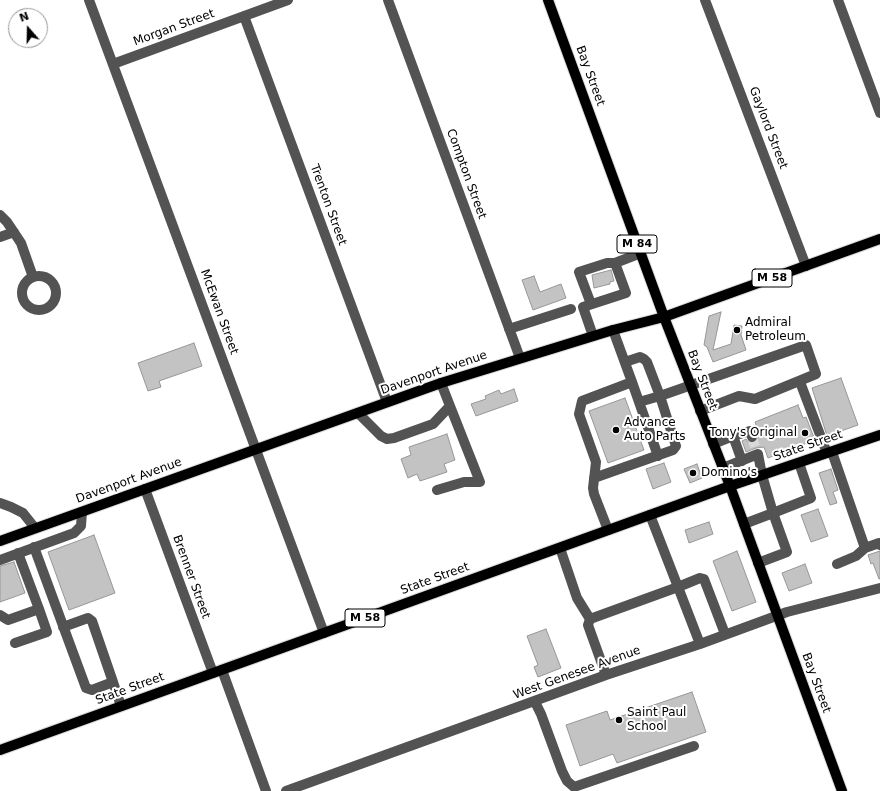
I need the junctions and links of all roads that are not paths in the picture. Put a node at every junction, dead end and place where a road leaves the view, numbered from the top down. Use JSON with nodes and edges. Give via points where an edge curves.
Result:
{"nodes":[{"id":1,"x":89,"y":0,"type":"edge"},
{"id":2,"x":288,"y":0,"type":"edge"},
{"id":3,"x":388,"y":0,"type":"edge"},
{"id":4,"x":548,"y":0,"type":"edge"},
{"id":5,"x":705,"y":0,"type":"edge"},
{"id":6,"x":838,"y":0,"type":"edge"},
{"id":7,"x":244,"y":16,"type":"junction"},
{"id":8,"x":113,"y":64,"type":"junction"},
{"id":9,"x":880,"y":113,"type":"edge"},
{"id":10,"x":0,"y":215,"type":"edge"},
{"id":11,"x":14,"y":232,"type":"junction"},
{"id":12,"x":0,"y":237,"type":"edge"},
{"id":13,"x":880,"y":239,"type":"edge"},
{"id":14,"x":641,"y":253,"type":"junction"},
{"id":15,"x":614,"y":263,"type":"junction"},
{"id":16,"x":806,"y":266,"type":"junction"},
{"id":17,"x":33,"y":278,"type":"dead end"},
{"id":18,"x":591,"y":304,"type":"junction"},
{"id":19,"x":571,"y":309,"type":"dead end"},
{"id":20,"x":664,"y":317,"type":"junction"},
{"id":21,"x":510,"y":329,"type":"junction"},
{"id":22,"x":613,"y":330,"type":"junction"},
{"id":23,"x":593,"y":336,"type":"junction"},
{"id":24,"x":520,"y":358,"type":"junction"},
{"id":25,"x":625,"y":362,"type":"junction"},
{"id":26,"x":632,"y":382,"type":"junction"},
{"id":27,"x":800,"y":382,"type":"junction"},
{"id":28,"x":441,"y":383,"type":"junction"},
{"id":29,"x":691,"y":384,"type":"junction"},
{"id":30,"x":660,"y":396,"type":"junction"},
{"id":31,"x":387,"y":402,"type":"junction"},
{"id":32,"x":639,"y":402,"type":"junction"},
{"id":33,"x":450,"y":406,"type":"junction"},
{"id":34,"x":700,"y":411,"type":"junction"},
{"id":35,"x":358,"y":413,"type":"junction"},
{"id":36,"x":751,"y":434,"type":"dead end"},
{"id":37,"x":880,"y":435,"type":"edge"},
{"id":38,"x":733,"y":436,"type":"junction"},
{"id":39,"x":713,"y":444,"type":"junction"},
{"id":40,"x":256,"y":450,"type":"junction"},
{"id":41,"x":829,"y":452,"type":"junction"},
{"id":42,"x":658,"y":456,"type":"junction"},
{"id":43,"x":742,"y":461,"type":"junction"},
{"id":44,"x":799,"y":463,"type":"junction"},
{"id":45,"x":723,"y":468,"type":"junction"},
{"id":46,"x":762,"y":475,"type":"junction"},
{"id":47,"x":594,"y":478,"type":"junction"},
{"id":48,"x":730,"y":486,"type":"junction"},
{"id":49,"x":145,"y":489,"type":"junction"},
{"id":50,"x":437,"y":490,"type":"dead end"},
{"id":51,"x":0,"y":503,"type":"edge"},
{"id":52,"x":11,"y":507,"type":"junction"},
{"id":53,"x":0,"y":511,"type":"edge"},
{"id":54,"x":82,"y":512,"type":"junction"},
{"id":55,"x":773,"y":513,"type":"junction"},
{"id":56,"x":650,"y":515,"type":"junction"},
{"id":57,"x":744,"y":524,"type":"junction"},
{"id":58,"x":36,"y":528,"type":"junction"},
{"id":59,"x":608,"y":530,"type":"junction"},
{"id":60,"x":0,"y":541,"type":"edge"},
{"id":61,"x":880,"y":545,"type":"edge"},
{"id":62,"x":34,"y":547,"type":"junction"},
{"id":63,"x":560,"y":548,"type":"junction"},
{"id":64,"x":865,"y":548,"type":"junction"},
{"id":65,"x":18,"y":553,"type":"junction"},
{"id":66,"x":0,"y":560,"type":"edge"},
{"id":67,"x":758,"y":563,"type":"junction"},
{"id":68,"x":837,"y":564,"type":"dead end"},
{"id":69,"x":678,"y":587,"type":"junction"},
{"id":70,"x":880,"y":588,"type":"edge"},
{"id":71,"x":38,"y":609,"type":"junction"},
{"id":72,"x":0,"y":615,"type":"edge"},
{"id":73,"x":777,"y":616,"type":"junction"},
{"id":74,"x":590,"y":619,"type":"junction"},
{"id":75,"x":64,"y":627,"type":"junction"},
{"id":76,"x":324,"y":633,"type":"junction"},
{"id":77,"x":725,"y":634,"type":"junction"},
{"id":78,"x":15,"y":643,"type":"dead end"},
{"id":79,"x":700,"y":644,"type":"junction"},
{"id":80,"x":217,"y":672,"type":"junction"},
{"id":81,"x":606,"y":675,"type":"junction"},
{"id":82,"x":113,"y":682,"type":"junction"},
{"id":83,"x":535,"y":702,"type":"junction"},
{"id":84,"x":121,"y":706,"type":"junction"},
{"id":85,"x":694,"y":746,"type":"dead end"},
{"id":86,"x":0,"y":750,"type":"edge"},
{"id":87,"x":266,"y":791,"type":"edge"},
{"id":88,"x":286,"y":791,"type":"edge"},
{"id":89,"x":842,"y":791,"type":"edge"}],
"edges":[{"from":1,"to":8,"type":"street","name":"McEwan Street"},
{"from":2,"to":7,"type":"street","name":"Morgan Street"},
{"from":3,"to":21,"type":"street","name":"Compton Street"},
{"from":4,"to":14,"type":"main road","name":"Bay Street","number":"M 84"},
{"from":5,"to":16,"type":"street","name":"Gaylord Street"},
{"from":6,"to":9,"type":"street"},
{"from":7,"to":8,"type":"street","name":"Morgan Street"},
{"from":7,"to":31,"type":"street","name":"Trenton Street"},
{"from":8,"to":40,"type":"street","name":"McEwan Street"},
{"from":10,"to":11,"type":"street"},
{"from":11,"to":12,"type":"street"},
{"from":11,"to":17,"type":"street","via":[[21,243]]},
{"from":13,"to":16,"type":"main road","name":"Davenport Avenue","number":"M 58"},
{"from":14,"to":15,"type":"street"},
{"from":14,"to":20,"type":"main road","name":"Bay Street","number":"M 84"},
{"from":15,"to":18,"type":"street","via":[[626,293]]},
{"from":15,"to":18,"type":"street","via":[[579,272]]},
{"from":16,"to":20,"type":"main road","name":"Davenport Avenue","number":"M 58"},
{"from":18,"to":23,"type":"street","via":[[583,307]]},
{"from":19,"to":21,"type":"street"},
{"from":20,"to":22,"type":"main road","name":"Davenport Avenue","number":"M 58"},
{"from":20,"to":29,"type":"main road","name":"Bay Street","number":"M 84"},
{"from":21,"to":24,"type":"street","name":"Compton Street"},
{"from":22,"to":23,"type":"main road","name":"Davenport Avenue","number":"M 58"},
{"from":22,"to":25,"type":"street"},
{"from":23,"to":24,"type":"main road","name":"Davenport Avenue","number":"M 58"},
{"from":24,"to":28,"type":"main road","name":"Davenport Avenue","number":"M 58"},
{"from":25,"to":26,"type":"street"},
{"from":25,"to":30,"type":"street","via":[[640,357],[644,359]]},
{"from":26,"to":32,"type":"street"},
{"from":26,"to":47,"type":"street","via":[[582,401],[579,414],[596,462]]},
{"from":27,"to":29,"type":"street","via":[[816,374],[806,345]]},
{"from":27,"to":34,"type":"street","via":[[755,399],[739,396]]},
{"from":27,"to":41,"type":"street"},
{"from":28,"to":31,"type":"main road","name":"Davenport Avenue","number":"M 58"},
{"from":28,"to":33,"type":"street"},
{"from":29,"to":30,"type":"street"},
{"from":29,"to":34,"type":"main road","name":"Bay Street","number":"M 84"},
{"from":30,"to":32,"type":"street"},
{"from":30,"to":42,"type":"street","via":[[676,446],[673,450]]},
{"from":31,"to":35,"type":"main road","name":"Davenport Avenue","number":"M 58"},
{"from":32,"to":42,"type":"street"},
{"from":33,"to":35,"type":"street","via":[[434,424],[387,439]]},
{"from":33,"to":50,"type":"street","via":[[480,482],[464,482]]},
{"from":34,"to":39,"type":"main road","name":"Bay Street","number":"M 84"},
{"from":35,"to":40,"type":"main road","name":"Davenport Avenue","number":"M 58"},
{"from":36,"to":38,"type":"street"},
{"from":37,"to":41,"type":"main road","name":"State Street","number":"M 58"},
{"from":38,"to":39,"type":"street"},
{"from":38,"to":43,"type":"street"},
{"from":39,"to":45,"type":"main road","name":"Bay Street","number":"M 84"},
{"from":40,"to":49,"type":"main road","name":"Davenport Avenue","number":"M 58"},
{"from":40,"to":76,"type":"street","name":"McEwan Street"},
{"from":41,"to":44,"type":"main road","name":"State Street","number":"M 58"},
{"from":41,"to":64,"type":"street"},
{"from":42,"to":47,"type":"street"},
{"from":43,"to":45,"type":"street"},
{"from":43,"to":46,"type":"street","via":[[757,452]]},
{"from":44,"to":46,"type":"main road","name":"State Street","number":"M 58"},
{"from":44,"to":55,"type":"street","via":[[811,498]]},
{"from":45,"to":48,"type":"main road","name":"Bay Street","number":"M 84"},
{"from":46,"to":48,"type":"main road","name":"State Street","number":"M 58"},
{"from":46,"to":55,"type":"street"},
{"from":47,"to":59,"type":"street","via":[[594,494]]},
{"from":48,"to":56,"type":"main road","name":"State Street","number":"M 58"},
{"from":48,"to":57,"type":"main road","name":"Bay Street"},
{"from":49,"to":54,"type":"main road","name":"Davenport Avenue","number":"M 58"},
{"from":49,"to":80,"type":"street","name":"Brenner Street"},
{"from":51,"to":52,"type":"street"},
{"from":52,"to":53,"type":"street"},
{"from":52,"to":58,"type":"street","via":[[23,513]]},
{"from":54,"to":58,"type":"main road","name":"Davenport Avenue","number":"M 58"},
{"from":54,"to":62,"type":"street","via":[[81,526],[74,533]]},
{"from":55,"to":57,"type":"street"},
{"from":55,"to":67,"type":"street","via":[[787,552]]},
{"from":56,"to":59,"type":"main road","name":"State Street","number":"M 58"},
{"from":56,"to":69,"type":"street"},
{"from":57,"to":67,"type":"main road","name":"Bay Street"},
{"from":58,"to":60,"type":"main road","name":"Davenport Avenue","number":"M 58"},
{"from":59,"to":63,"type":"main road","name":"State Street","number":"M 58"},
{"from":61,"to":64,"type":"street","via":[[879,543]]},
{"from":62,"to":65,"type":"street"},
{"from":62,"to":75,"type":"street"},
{"from":63,"to":74,"type":"street","via":[[577,598]]},
{"from":63,"to":76,"type":"main road","name":"State Street","number":"M 58"},
{"from":64,"to":68,"type":"street","via":[[856,556]]},
{"from":65,"to":66,"type":"street"},
{"from":65,"to":71,"type":"street"},
{"from":67,"to":73,"type":"main road","name":"Bay Street"},
{"from":69,"to":74,"type":"street"},
{"from":69,"to":77,"type":"street","via":[[700,578],[704,579]]},
{"from":69,"to":79,"type":"street"},
{"from":70,"to":73,"type":"street","name":"West Genesee Avenue"},
{"from":71,"to":72,"type":"street","via":[[8,620]]},
{"from":71,"to":78,"type":"street","via":[[47,632]]},
{"from":73,"to":77,"type":"street","name":"West Genesee Avenue"},
{"from":73,"to":89,"type":"main road","name":"Bay Street"},
{"from":74,"to":81,"type":"street","via":[[588,625]]},
{"from":75,"to":82,"type":"street","via":[[86,688],[92,690]]},
{"from":75,"to":82,"type":"street","via":[[88,618],[92,621]]},
{"from":76,"to":80,"type":"main road","name":"State Street","number":"M 58"},
{"from":77,"to":79,"type":"street","name":"West Genesee Avenue"},
{"from":79,"to":81,"type":"street","name":"West Genesee Avenue"},
{"from":80,"to":84,"type":"main road","name":"State Street","number":"M 58"},
{"from":80,"to":87,"type":"street","name":"Brenner Street"},
{"from":81,"to":83,"type":"street","name":"West Genesee Avenue"},
{"from":82,"to":84,"type":"street"},
{"from":83,"to":85,"type":"street","via":[[562,771],[574,787]]},
{"from":83,"to":88,"type":"street","name":"West Genesee Avenue"},
{"from":84,"to":86,"type":"main road","name":"State Street","number":"M 58"}]}
